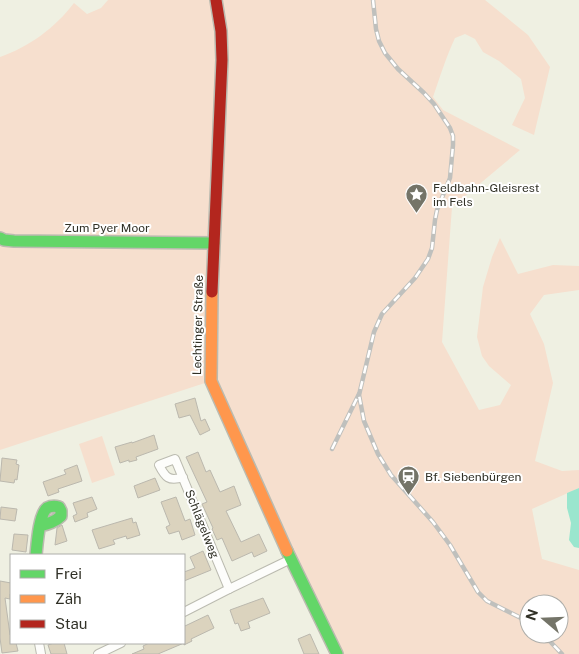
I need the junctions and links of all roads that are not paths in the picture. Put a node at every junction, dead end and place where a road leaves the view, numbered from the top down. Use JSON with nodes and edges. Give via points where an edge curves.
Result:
{"nodes":[{"id":1,"x":216,"y":0,"type":"edge"},
{"id":2,"x":0,"y":238,"type":"edge"},
{"id":3,"x":214,"y":243,"type":"junction"},
{"id":4,"x":183,"y":477,"type":"junction"},
{"id":5,"x":40,"y":526,"type":"dead end"},
{"id":6,"x":36,"y":554,"type":"edge"},
{"id":7,"x":291,"y":559,"type":"junction"},
{"id":8,"x":228,"y":589,"type":"junction"},
{"id":9,"x":185,"y":611,"type":"edge"},
{"id":10,"x":120,"y":644,"type":"edge"},
{"id":11,"x":98,"y":654,"type":"edge"},
{"id":12,"x":337,"y":654,"type":"edge"}],
"edges":[{"from":1,"to":3,"type":"street","name":"Lechtinger Straße","via":[[222,60]]},
{"from":2,"to":3,"type":"street","name":"Zum Pyer Moor","via":[[14,242]]},
{"from":3,"to":7,"type":"street","name":"Lechtinger Straße","via":[[211,380]]},
{"from":4,"to":4,"type":"street","name":"Schlägelweg","via":[[175,459],[159,465],[167,478]]},
{"from":4,"to":8,"type":"street","name":"Schlägelweg"},
{"from":5,"to":6,"type":"street"},
{"from":7,"to":8,"type":"street"},
{"from":7,"to":12,"type":"street","name":"Lechtinger Straße"},
{"from":8,"to":9,"type":"street"},
{"from":10,"to":11,"type":"street"}]}
